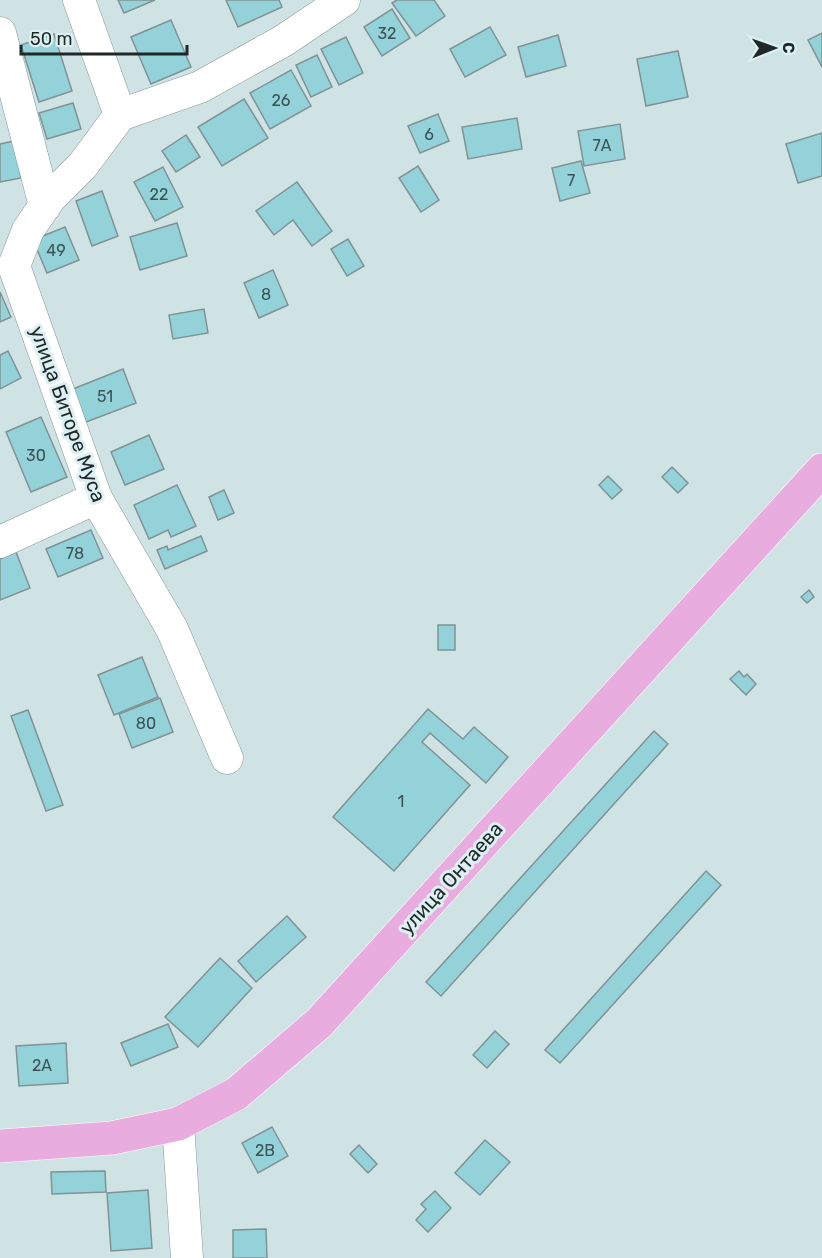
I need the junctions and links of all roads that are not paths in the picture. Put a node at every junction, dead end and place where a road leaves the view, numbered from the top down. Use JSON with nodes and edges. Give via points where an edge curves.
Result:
{"nodes":[{"id":1,"x":79,"y":0,"type":"edge"},
{"id":2,"x":344,"y":0,"type":"edge"},
{"id":3,"x":0,"y":33,"type":"edge"},
{"id":4,"x":120,"y":115,"type":"junction"},
{"id":5,"x":47,"y":202,"type":"junction"},
{"id":6,"x":822,"y":470,"type":"edge"},
{"id":7,"x":96,"y":498,"type":"junction"},
{"id":8,"x":0,"y":542,"type":"edge"},
{"id":9,"x":227,"y":758,"type":"dead end"},
{"id":10,"x":178,"y":1124,"type":"junction"},
{"id":11,"x":0,"y":1146,"type":"edge"},
{"id":12,"x":187,"y":1258,"type":"edge"}],
"edges":[{"from":1,"to":4,"type":"street"},
{"from":2,"to":4,"type":"street","via":[[283,41],[200,87]]},
{"from":3,"to":5,"type":"street"},
{"from":4,"to":5,"type":"street","name":"улица Биторе Муса","via":[[83,165]]},
{"from":5,"to":7,"type":"street","name":"улица Биторе Муса","via":[[28,230],[14,267]]},
{"from":6,"to":10,"type":"main road","name":"улица Онтаева","via":[[319,1023],[236,1094]]},
{"from":7,"to":8,"type":"street"},
{"from":7,"to":9,"type":"street","name":"улица Биторе Муса","via":[[172,629]]},
{"from":10,"to":11,"type":"main road","name":"улица Онтаева","via":[[111,1138]]},
{"from":10,"to":12,"type":"street"}]}
